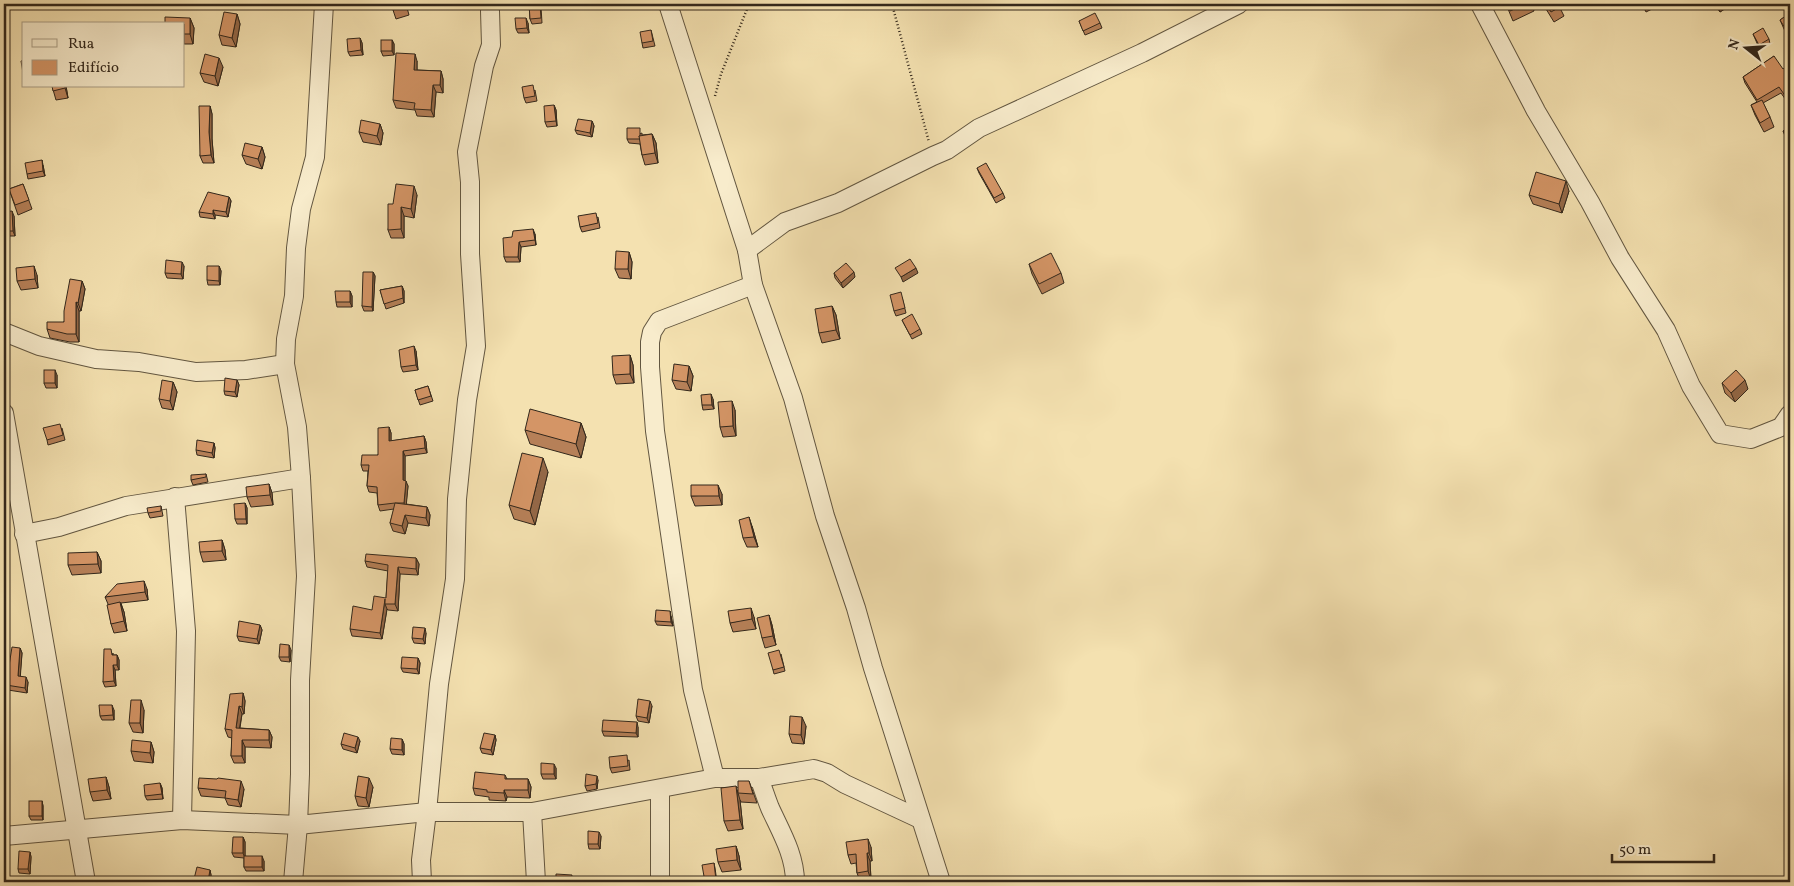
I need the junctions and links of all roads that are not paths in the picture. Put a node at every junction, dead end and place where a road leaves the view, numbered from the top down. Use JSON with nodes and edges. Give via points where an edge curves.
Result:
{"nodes":[{"id":1,"x":324,"y":4,"type":"edge"},
{"id":2,"x":668,"y":4,"type":"edge"},
{"id":3,"x":1240,"y":4,"type":"edge"},
{"id":4,"x":1480,"y":4,"type":"edge"},
{"id":5,"x":490,"y":11,"type":"dead end"},
{"id":6,"x":747,"y":250,"type":"junction"},
{"id":7,"x":752,"y":285,"type":"junction"},
{"id":8,"x":4,"y":332,"type":"edge"},
{"id":9,"x":285,"y":364,"type":"junction"},
{"id":10,"x":4,"y":413,"type":"edge"},
{"id":11,"x":1790,"y":414,"type":"edge"},
{"id":12,"x":302,"y":478,"type":"junction"},
{"id":13,"x":175,"y":497,"type":"junction"},
{"id":14,"x":24,"y":534,"type":"junction"},
{"id":15,"x":715,"y":778,"type":"junction"},
{"id":16,"x":759,"y":778,"type":"junction"},
{"id":17,"x":660,"y":790,"type":"junction"},
{"id":18,"x":428,"y":812,"type":"junction"},
{"id":19,"x":532,"y":812,"type":"junction"},
{"id":20,"x":920,"y":819,"type":"junction"},
{"id":21,"x":182,"y":820,"type":"junction"},
{"id":22,"x":298,"y":825,"type":"junction"},
{"id":23,"x":77,"y":830,"type":"junction"},
{"id":24,"x":4,"y":836,"type":"edge"},
{"id":25,"x":86,"y":882,"type":"edge"},
{"id":26,"x":293,"y":882,"type":"edge"},
{"id":27,"x":422,"y":882,"type":"edge"},
{"id":28,"x":536,"y":882,"type":"edge"},
{"id":29,"x":660,"y":882,"type":"edge"},
{"id":30,"x":795,"y":882,"type":"edge"},
{"id":31,"x":941,"y":882,"type":"edge"}],
"edges":[{"from":1,"to":9,"type":"street","via":[[315,157],[296,248],[294,296]]},
{"from":2,"to":6,"type":"street"},
{"from":3,"to":6,"type":"street","via":[[979,128],[947,150],[838,202],[785,222]]},
{"from":4,"to":11,"type":"street","via":[[1536,111],[1620,258],[1666,330],[1691,386],[1720,434],[1751,439],[1780,427]]},
{"from":5,"to":18,"type":"street","via":[[491,45],[468,152],[476,346],[457,499],[456,579],[439,684]]},
{"from":6,"to":7,"type":"street"},
{"from":7,"to":15,"type":"street","via":[[659,321],[650,342],[655,431],[675,570],[693,690]]},
{"from":7,"to":20,"type":"street","via":[[793,398],[825,516]]},
{"from":8,"to":9,"type":"street","via":[[39,346],[96,359],[139,362],[196,372]]},
{"from":9,"to":12,"type":"street","via":[[297,427]]},
{"from":10,"to":14,"type":"street"},
{"from":12,"to":13,"type":"street"},
{"from":12,"to":22,"type":"street","via":[[306,576],[300,680]]},
{"from":13,"to":14,"type":"street","via":[[126,506],[60,527]]},
{"from":13,"to":21,"type":"street","via":[[186,631]]},
{"from":14,"to":23,"type":"street"},
{"from":15,"to":16,"type":"street"},
{"from":15,"to":17,"type":"street"},
{"from":16,"to":20,"type":"street","via":[[814,769]]},
{"from":16,"to":30,"type":"street","via":[[788,843]]},
{"from":17,"to":19,"type":"street"},
{"from":17,"to":29,"type":"street"},
{"from":18,"to":19,"type":"street"},
{"from":18,"to":22,"type":"street"},
{"from":18,"to":27,"type":"street","via":[[421,860]]},
{"from":19,"to":28,"type":"street"},
{"from":20,"to":31,"type":"street"},
{"from":21,"to":22,"type":"street"},
{"from":21,"to":23,"type":"street"},
{"from":22,"to":26,"type":"street"},
{"from":23,"to":24,"type":"street"},
{"from":23,"to":25,"type":"street"}]}
